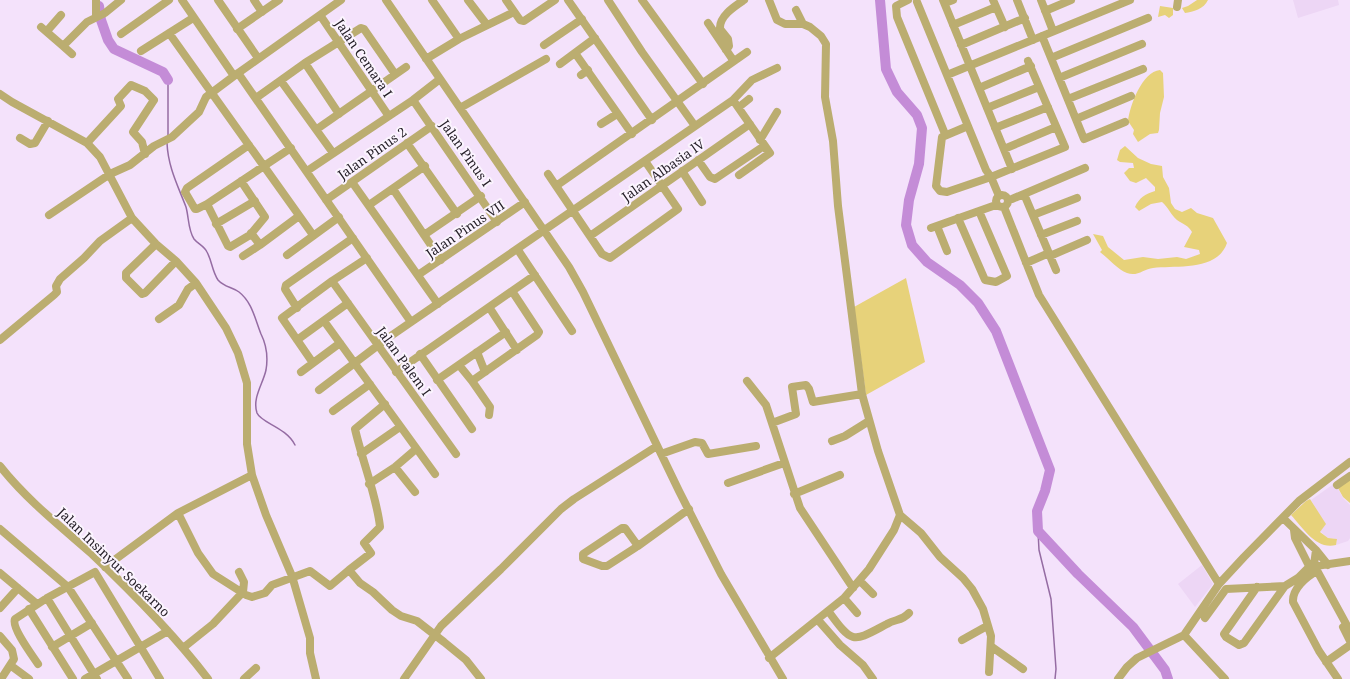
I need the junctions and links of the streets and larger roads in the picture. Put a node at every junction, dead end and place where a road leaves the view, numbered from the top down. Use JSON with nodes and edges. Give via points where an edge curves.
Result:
{"nodes":[{"id":1,"x":96,"y":0,"type":"edge"},
{"id":2,"x":121,"y":0,"type":"edge"},
{"id":3,"x":168,"y":0,"type":"edge"},
{"id":4,"x":182,"y":0,"type":"edge"},
{"id":5,"x":218,"y":0,"type":"edge"},
{"id":6,"x":254,"y":0,"type":"edge"},
{"id":7,"x":279,"y":0,"type":"edge"},
{"id":8,"x":342,"y":0,"type":"edge"},
{"id":9,"x":386,"y":0,"type":"edge"},
{"id":10,"x":432,"y":0,"type":"edge"},
{"id":11,"x":468,"y":0,"type":"edge"},
{"id":12,"x":506,"y":0,"type":"edge"},
{"id":13,"x":555,"y":0,"type":"edge"},
{"id":14,"x":568,"y":0,"type":"edge"},
{"id":15,"x":642,"y":0,"type":"edge"},
{"id":16,"x":744,"y":0,"type":"edge"},
{"id":17,"x":769,"y":0,"type":"edge"},
{"id":18,"x":953,"y":0,"type":"edge"},
{"id":19,"x":1017,"y":0,"type":"edge"},
{"id":20,"x":1041,"y":0,"type":"edge"},
{"id":21,"x":1130,"y":0,"type":"edge"},
{"id":22,"x":611,"y":1,"type":"edge"},
{"id":23,"x":914,"y":1,"type":"edge"},
{"id":24,"x":1067,"y":1,"type":"edge"},
{"id":25,"x":944,"y":2,"type":"edge"},
{"id":26,"x":543,"y":3,"type":"edge"},
{"id":27,"x":995,"y":3,"type":"edge"},
{"id":28,"x":796,"y":10,"type":"dead end"},
{"id":29,"x":1045,"y":11,"type":"junction"},
{"id":30,"x":262,"y":12,"type":"junction"},
{"id":31,"x":514,"y":12,"type":"junction"},
{"id":32,"x":61,"y":15,"type":"dead end"},
{"id":33,"x":320,"y":15,"type":"junction"},
{"id":34,"x":100,"y":16,"type":"junction"},
{"id":35,"x":193,"y":18,"type":"junction"},
{"id":36,"x":1025,"y":18,"type":"junction"},
{"id":37,"x":1148,"y":18,"type":"dead end"},
{"id":38,"x":582,"y":19,"type":"junction"},
{"id":39,"x":708,"y":24,"type":"dead end"},
{"id":40,"x":802,"y":24,"type":"junction"},
{"id":41,"x":486,"y":25,"type":"junction"},
{"id":42,"x":953,"y":25,"type":"junction"},
{"id":43,"x":1005,"y":27,"type":"junction"},
{"id":44,"x":237,"y":29,"type":"junction"},
{"id":45,"x":1053,"y":31,"type":"junction"},
{"id":46,"x":170,"y":33,"type":"junction"},
{"id":47,"x":121,"y":34,"type":"dead end"},
{"id":48,"x":1042,"y":36,"type":"junction"},
{"id":49,"x":596,"y":38,"type":"junction"},
{"id":50,"x":459,"y":40,"type":"junction"},
{"id":51,"x":1033,"y":40,"type":"junction"},
{"id":52,"x":339,"y":42,"type":"junction"},
{"id":53,"x":1142,"y":44,"type":"dead end"},
{"id":54,"x":544,"y":45,"type":"dead end"},
{"id":55,"x":962,"y":45,"type":"junction"},
{"id":56,"x":63,"y":46,"type":"junction"},
{"id":57,"x":726,"y":50,"type":"junction"},
{"id":58,"x":141,"y":51,"type":"dead end"},
{"id":59,"x":747,"y":52,"type":"dead end"},
{"id":60,"x":575,"y":53,"type":"junction"},
{"id":61,"x":72,"y":54,"type":"dead end"},
{"id":62,"x":258,"y":58,"type":"junction"},
{"id":63,"x":1051,"y":58,"type":"junction"},
{"id":64,"x":426,"y":59,"type":"junction"},
{"id":65,"x":546,"y":59,"type":"dead end"},
{"id":66,"x":733,"y":60,"type":"junction"},
{"id":67,"x":305,"y":63,"type":"junction"},
{"id":68,"x":560,"y":64,"type":"dead end"},
{"id":69,"x":970,"y":66,"type":"junction"},
{"id":70,"x":406,"y":67,"type":"dead end"},
{"id":71,"x":777,"y":68,"type":"dead end"},
{"id":72,"x":1143,"y":69,"type":"dead end"},
{"id":73,"x":588,"y":70,"type":"junction"},
{"id":74,"x":395,"y":74,"type":"junction"},
{"id":75,"x":236,"y":75,"type":"junction"},
{"id":76,"x":581,"y":75,"type":"dead end"},
{"id":77,"x":947,"y":75,"type":"junction"},
{"id":78,"x":1059,"y":78,"type":"junction"},
{"id":79,"x":440,"y":80,"type":"junction"},
{"id":80,"x":281,"y":81,"type":"junction"},
{"id":81,"x":703,"y":84,"type":"junction"},
{"id":82,"x":1039,"y":87,"type":"junction"},
{"id":83,"x":979,"y":88,"type":"junction"},
{"id":84,"x":371,"y":90,"type":"junction"},
{"id":85,"x":212,"y":93,"type":"junction"},
{"id":86,"x":0,"y":94,"type":"edge"},
{"id":87,"x":1131,"y":96,"type":"dead end"},
{"id":88,"x":256,"y":98,"type":"junction"},
{"id":89,"x":749,"y":99,"type":"dead end"},
{"id":90,"x":1068,"y":99,"type":"junction"},
{"id":91,"x":413,"y":100,"type":"junction"},
{"id":92,"x":733,"y":100,"type":"junction"},
{"id":93,"x":678,"y":102,"type":"junction"},
{"id":94,"x":739,"y":107,"type":"junction"},
{"id":95,"x":1048,"y":107,"type":"junction"},
{"id":96,"x":460,"y":108,"type":"junction"},
{"id":97,"x":987,"y":108,"type":"junction"},
{"id":98,"x":777,"y":112,"type":"dead end"},
{"id":99,"x":339,"y":114,"type":"junction"},
{"id":100,"x":617,"y":114,"type":"junction"},
{"id":101,"x":388,"y":116,"type":"junction"},
{"id":102,"x":1076,"y":119,"type":"junction"},
{"id":103,"x":652,"y":120,"type":"junction"},
{"id":104,"x":48,"y":121,"type":"junction"},
{"id":105,"x":1125,"y":122,"type":"dead end"},
{"id":106,"x":601,"y":124,"type":"dead end"},
{"id":107,"x":750,"y":124,"type":"junction"},
{"id":108,"x":432,"y":126,"type":"junction"},
{"id":109,"x":695,"y":126,"type":"junction"},
{"id":110,"x":968,"y":126,"type":"junction"},
{"id":111,"x":1056,"y":127,"type":"junction"},
{"id":112,"x":995,"y":128,"type":"junction"},
{"id":113,"x":317,"y":129,"type":"junction"},
{"id":114,"x":632,"y":134,"type":"junction"},
{"id":115,"x":945,"y":134,"type":"junction"},
{"id":116,"x":20,"y":138,"type":"dead end"},
{"id":117,"x":86,"y":143,"type":"junction"},
{"id":118,"x":407,"y":143,"type":"junction"},
{"id":119,"x":762,"y":143,"type":"junction"},
{"id":120,"x":250,"y":145,"type":"junction"},
{"id":121,"x":291,"y":148,"type":"junction"},
{"id":122,"x":1004,"y":149,"type":"junction"},
{"id":123,"x":333,"y":153,"type":"junction"},
{"id":124,"x":145,"y":154,"type":"junction"},
{"id":125,"x":698,"y":160,"type":"junction"},
{"id":126,"x":645,"y":161,"type":"junction"},
{"id":127,"x":265,"y":166,"type":"junction"},
{"id":128,"x":425,"y":166,"type":"junction"},
{"id":129,"x":1085,"y":168,"type":"dead end"},
{"id":130,"x":1012,"y":169,"type":"junction"},
{"id":131,"x":307,"y":170,"type":"junction"},
{"id":132,"x":682,"y":171,"type":"junction"},
{"id":133,"x":110,"y":174,"type":"junction"},
{"id":134,"x":548,"y":174,"type":"dead end"},
{"id":135,"x":739,"y":175,"type":"dead end"},
{"id":136,"x":992,"y":177,"type":"junction"},
{"id":137,"x":241,"y":181,"type":"junction"},
{"id":138,"x":352,"y":182,"type":"junction"},
{"id":139,"x":663,"y":185,"type":"junction"},
{"id":140,"x":556,"y":186,"type":"junction"},
{"id":141,"x":393,"y":189,"type":"junction"},
{"id":142,"x":1024,"y":194,"type":"junction"},
{"id":143,"x":481,"y":196,"type":"junction"},
{"id":144,"x":1077,"y":198,"type":"dead end"},
{"id":145,"x":1012,"y":199,"type":"dead end"},
{"id":146,"x":326,"y":200,"type":"junction"},
{"id":147,"x":255,"y":201,"type":"junction"},
{"id":148,"x":525,"y":202,"type":"junction"},
{"id":149,"x":702,"y":202,"type":"dead end"},
{"id":150,"x":207,"y":204,"type":"junction"},
{"id":151,"x":369,"y":205,"type":"junction"},
{"id":152,"x":1001,"y":207,"type":"junction"},
{"id":153,"x":572,"y":211,"type":"junction"},
{"id":154,"x":979,"y":211,"type":"junction"},
{"id":155,"x":457,"y":214,"type":"junction"},
{"id":156,"x":49,"y":215,"type":"dead end"},
{"id":157,"x":1033,"y":215,"type":"junction"},
{"id":158,"x":299,"y":216,"type":"junction"},
{"id":159,"x":339,"y":217,"type":"junction"},
{"id":160,"x":132,"y":218,"type":"junction"},
{"id":161,"x":958,"y":218,"type":"junction"},
{"id":162,"x":1077,"y":221,"type":"dead end"},
{"id":163,"x":497,"y":222,"type":"junction"},
{"id":164,"x":216,"y":224,"type":"junction"},
{"id":165,"x":545,"y":231,"type":"junction"},
{"id":166,"x":251,"y":233,"type":"junction"},
{"id":167,"x":313,"y":235,"type":"junction"},
{"id":168,"x":424,"y":235,"type":"junction"},
{"id":169,"x":1041,"y":235,"type":"junction"},
{"id":170,"x":590,"y":236,"type":"junction"},
{"id":171,"x":353,"y":238,"type":"junction"},
{"id":172,"x":1088,"y":240,"type":"dead end"},
{"id":173,"x":156,"y":244,"type":"junction"},
{"id":174,"x":260,"y":244,"type":"junction"},
{"id":175,"x":518,"y":250,"type":"junction"},
{"id":176,"x":947,"y":251,"type":"dead end"},
{"id":177,"x":1049,"y":254,"type":"junction"},
{"id":178,"x":287,"y":255,"type":"dead end"},
{"id":179,"x":243,"y":256,"type":"dead end"},
{"id":180,"x":367,"y":258,"type":"junction"},
{"id":181,"x":441,"y":260,"type":"junction"},
{"id":182,"x":176,"y":261,"type":"junction"},
{"id":183,"x":1026,"y":263,"type":"junction"},
{"id":184,"x":1056,"y":270,"type":"dead end"},
{"id":185,"x":418,"y":275,"type":"junction"},
{"id":186,"x":535,"y":275,"type":"junction"},
{"id":187,"x":332,"y":281,"type":"junction"},
{"id":188,"x":196,"y":283,"type":"junction"},
{"id":189,"x":512,"y":291,"type":"junction"},
{"id":190,"x":348,"y":303,"type":"junction"},
{"id":191,"x":438,"y":304,"type":"junction"},
{"id":192,"x":490,"y":307,"type":"junction"},
{"id":193,"x":297,"y":308,"type":"junction"},
{"id":194,"x":160,"y":319,"type":"dead end"},
{"id":195,"x":324,"y":321,"type":"junction"},
{"id":196,"x":411,"y":322,"type":"junction"},
{"id":197,"x":506,"y":332,"type":"junction"},
{"id":198,"x":572,"y":332,"type":"dead end"},
{"id":199,"x":0,"y":340,"type":"edge"},
{"id":200,"x":297,"y":340,"type":"junction"},
{"id":201,"x":340,"y":344,"type":"junction"},
{"id":202,"x":377,"y":345,"type":"junction"},
{"id":203,"x":517,"y":350,"type":"junction"},
{"id":204,"x":477,"y":352,"type":"junction"},
{"id":205,"x":420,"y":354,"type":"junction"},
{"id":206,"x":313,"y":363,"type":"junction"},
{"id":207,"x":355,"y":363,"type":"junction"},
{"id":208,"x":459,"y":364,"type":"junction"},
{"id":209,"x":301,"y":372,"type":"dead end"},
{"id":210,"x":396,"y":372,"type":"junction"},
{"id":211,"x":485,"y":372,"type":"junction"},
{"id":212,"x":437,"y":380,"type":"junction"},
{"id":213,"x":472,"y":381,"type":"junction"},
{"id":214,"x":747,"y":381,"type":"dead end"},
{"id":215,"x":370,"y":384,"type":"junction"},
{"id":216,"x":319,"y":390,"type":"dead end"},
{"id":217,"x":862,"y":394,"type":"junction"},
{"id":218,"x":385,"y":404,"type":"junction"},
{"id":219,"x":333,"y":411,"type":"dead end"},
{"id":220,"x":489,"y":415,"type":"dead end"},
{"id":221,"x":869,"y":421,"type":"junction"},
{"id":222,"x":772,"y":423,"type":"junction"},
{"id":223,"x":400,"y":427,"type":"junction"},
{"id":224,"x":472,"y":429,"type":"dead end"},
{"id":225,"x":832,"y":441,"type":"dead end"},
{"id":226,"x":657,"y":446,"type":"junction"},
{"id":227,"x":756,"y":446,"type":"dead end"},
{"id":228,"x":416,"y":449,"type":"junction"},
{"id":229,"x":361,"y":454,"type":"junction"},
{"id":230,"x":456,"y":454,"type":"dead end"},
{"id":231,"x":661,"y":454,"type":"junction"},
{"id":232,"x":1350,"y":462,"type":"edge"},
{"id":233,"x":784,"y":463,"type":"junction"},
{"id":234,"x":0,"y":466,"type":"edge"},
{"id":235,"x":395,"y":467,"type":"junction"},
{"id":236,"x":435,"y":474,"type":"dead end"},
{"id":237,"x":252,"y":475,"type":"junction"},
{"id":238,"x":840,"y":475,"type":"dead end"},
{"id":239,"x":1350,"y":476,"type":"edge"},
{"id":240,"x":728,"y":483,"type":"dead end"},
{"id":241,"x":369,"y":484,"type":"junction"},
{"id":242,"x":1337,"y":485,"type":"dead end"},
{"id":243,"x":415,"y":492,"type":"dead end"},
{"id":244,"x":794,"y":494,"type":"junction"},
{"id":245,"x":689,"y":509,"type":"junction"},
{"id":246,"x":178,"y":513,"type":"junction"},
{"id":247,"x":900,"y":515,"type":"junction"},
{"id":248,"x":1284,"y":517,"type":"junction"},
{"id":249,"x":0,"y":529,"type":"edge"},
{"id":250,"x":1294,"y":530,"type":"junction"},
{"id":251,"x":638,"y":546,"type":"junction"},
{"id":252,"x":1316,"y":550,"type":"junction"},
{"id":253,"x":109,"y":564,"type":"junction"},
{"id":254,"x":1349,"y":564,"type":"edge"},
{"id":255,"x":1328,"y":565,"type":"junction"},
{"id":256,"x":1313,"y":569,"type":"junction"},
{"id":257,"x":349,"y":570,"type":"junction"},
{"id":258,"x":239,"y":572,"type":"dead end"},
{"id":259,"x":0,"y":573,"type":"edge"},
{"id":260,"x":292,"y":576,"type":"junction"},
{"id":261,"x":860,"y":581,"type":"junction"},
{"id":262,"x":1219,"y":584,"type":"junction"},
{"id":263,"x":1285,"y":586,"type":"junction"},
{"id":264,"x":68,"y":587,"type":"junction"},
{"id":265,"x":1257,"y":587,"type":"junction"},
{"id":266,"x":18,"y":588,"type":"junction"},
{"id":267,"x":854,"y":588,"type":"junction"},
{"id":268,"x":242,"y":594,"type":"junction"},
{"id":269,"x":873,"y":594,"type":"dead end"},
{"id":270,"x":47,"y":598,"type":"junction"},
{"id":271,"x":844,"y":598,"type":"junction"},
{"id":272,"x":37,"y":604,"type":"junction"},
{"id":273,"x":0,"y":608,"type":"edge"},
{"id":274,"x":29,"y":609,"type":"junction"},
{"id":275,"x":829,"y":612,"type":"junction"},
{"id":276,"x":857,"y":613,"type":"dead end"},
{"id":277,"x":909,"y":613,"type":"dead end"},
{"id":278,"x":1205,"y":618,"type":"dead end"},
{"id":279,"x":818,"y":620,"type":"junction"},
{"id":280,"x":92,"y":623,"type":"junction"},
{"id":281,"x":987,"y":626,"type":"junction"},
{"id":282,"x":168,"y":631,"type":"junction"},
{"id":283,"x":1350,"y":631,"type":"edge"},
{"id":284,"x":435,"y":635,"type":"junction"},
{"id":285,"x":1184,"y":635,"type":"junction"},
{"id":286,"x":71,"y":636,"type":"junction"},
{"id":287,"x":0,"y":637,"type":"edge"},
{"id":288,"x":962,"y":640,"type":"dead end"},
{"id":289,"x":1350,"y":641,"type":"edge"},
{"id":290,"x":1350,"y":645,"type":"edge"},
{"id":291,"x":52,"y":646,"type":"junction"},
{"id":292,"x":186,"y":646,"type":"junction"},
{"id":293,"x":141,"y":647,"type":"junction"},
{"id":294,"x":992,"y":647,"type":"junction"},
{"id":295,"x":769,"y":658,"type":"junction"},
{"id":296,"x":118,"y":662,"type":"junction"},
{"id":297,"x":1326,"y":662,"type":"junction"},
{"id":298,"x":38,"y":664,"type":"dead end"},
{"id":299,"x":10,"y":665,"type":"junction"},
{"id":300,"x":256,"y":668,"type":"dead end"},
{"id":301,"x":1024,"y":669,"type":"dead end"},
{"id":302,"x":989,"y":672,"type":"dead end"},
{"id":303,"x":95,"y":677,"type":"edge"},
{"id":304,"x":1,"y":679,"type":"edge"},
{"id":305,"x":28,"y":679,"type":"edge"},
{"id":306,"x":73,"y":679,"type":"edge"},
{"id":307,"x":84,"y":679,"type":"edge"},
{"id":308,"x":128,"y":679,"type":"edge"},
{"id":309,"x":160,"y":679,"type":"edge"},
{"id":310,"x":208,"y":679,"type":"edge"},
{"id":311,"x":244,"y":679,"type":"edge"},
{"id":312,"x":316,"y":679,"type":"edge"},
{"id":313,"x":404,"y":679,"type":"edge"},
{"id":314,"x":481,"y":679,"type":"edge"},
{"id":315,"x":783,"y":679,"type":"edge"},
{"id":316,"x":874,"y":679,"type":"edge"},
{"id":317,"x":1118,"y":679,"type":"edge"},
{"id":318,"x":1225,"y":679,"type":"edge"},
{"id":319,"x":1338,"y":679,"type":"edge"}],
"edges":[{"from":1,"to":34,"type":"street"},
{"from":2,"to":34,"type":"street"},
{"from":3,"to":47,"type":"street"},
{"from":4,"to":35,"type":"street"},
{"from":5,"to":44,"type":"street"},
{"from":6,"to":30,"type":"street"},
{"from":7,"to":30,"type":"street"},
{"from":8,"to":33,"type":"street"},
{"from":9,"to":64,"type":"street"},
{"from":10,"to":50,"type":"street"},
{"from":11,"to":41,"type":"street"},
{"from":12,"to":31,"type":"street"},
{"from":13,"to":26,"type":"street"},
{"from":14,"to":38,"type":"street"},
{"from":15,"to":81,"type":"street"},
{"from":16,"to":57,"type":"street","via":[[720,22],[720,29],[728,39],[729,46]]},
{"from":17,"to":40,"type":"street","via":[[779,22]]},
{"from":18,"to":25,"type":"street"},
{"from":19,"to":36,"type":"street"},
{"from":20,"to":29,"type":"street"},
{"from":21,"to":45,"type":"street"},
{"from":22,"to":93,"type":"street","via":[[642,52]]},
{"from":23,"to":77,"type":"street"},
{"from":23,"to":115,"type":"street","via":[[896,6],[897,17]]},
{"from":24,"to":29,"type":"street"},
{"from":25,"to":42,"type":"street"},
{"from":26,"to":31,"type":"street","via":[[524,21]]},
{"from":27,"to":42,"type":"street"},
{"from":27,"to":43,"type":"street"},
{"from":28,"to":40,"type":"street"},
{"from":29,"to":45,"type":"street"},
{"from":30,"to":44,"type":"street"},
{"from":31,"to":41,"type":"street"},
{"from":32,"to":56,"type":"street","via":[[44,29]]},
{"from":33,"to":52,"type":"street","name":"Jalan Cemara I"},
{"from":33,"to":62,"type":"street"},
{"from":34,"to":56,"type":"street","via":[[80,28]]},
{"from":35,"to":46,"type":"street"},
{"from":35,"to":75,"type":"street"},
{"from":36,"to":43,"type":"street"},
{"from":36,"to":51,"type":"street"},
{"from":37,"to":63,"type":"street"},
{"from":38,"to":49,"type":"street"},
{"from":38,"to":54,"type":"street"},
{"from":39,"to":57,"type":"street"},
{"from":40,"to":217,"type":"street","via":[[818,33],[826,44],[825,97],[833,141],[838,206]]},
{"from":41,"to":50,"type":"street"},
{"from":42,"to":55,"type":"street"},
{"from":43,"to":55,"type":"street"},
{"from":44,"to":62,"type":"street"},
{"from":45,"to":48,"type":"street"},
{"from":46,"to":58,"type":"street"},
{"from":46,"to":85,"type":"street"},
{"from":48,"to":51,"type":"street"},
{"from":48,"to":63,"type":"street"},
{"from":49,"to":60,"type":"street"},
{"from":49,"to":103,"type":"street"},
{"from":50,"to":64,"type":"street"},
{"from":51,"to":69,"type":"street"},
{"from":52,"to":67,"type":"street"},
{"from":52,"to":74,"type":"street","via":[[361,28],[364,29]]},
{"from":52,"to":84,"type":"street","name":"Jalan Cemara I"},
{"from":53,"to":78,"type":"street"},
{"from":55,"to":69,"type":"street"},
{"from":56,"to":61,"type":"street"},
{"from":57,"to":66,"type":"street"},
{"from":59,"to":66,"type":"street"},
{"from":60,"to":68,"type":"street"},
{"from":60,"to":73,"type":"street"},
{"from":62,"to":75,"type":"street"},
{"from":63,"to":78,"type":"street"},
{"from":64,"to":79,"type":"street"},
{"from":65,"to":96,"type":"street"},
{"from":66,"to":81,"type":"street"},
{"from":67,"to":80,"type":"street"},
{"from":67,"to":99,"type":"street"},
{"from":69,"to":77,"type":"street"},
{"from":69,"to":83,"type":"street"},
{"from":70,"to":74,"type":"street"},
{"from":71,"to":92,"type":"street","via":[[752,80]]},
{"from":72,"to":90,"type":"street"},
{"from":73,"to":76,"type":"street"},
{"from":73,"to":100,"type":"street"},
{"from":74,"to":84,"type":"street"},
{"from":75,"to":85,"type":"street"},
{"from":75,"to":88,"type":"street"},
{"from":77,"to":110,"type":"street"},
{"from":78,"to":90,"type":"street"},
{"from":79,"to":91,"type":"street"},
{"from":79,"to":96,"type":"street"},
{"from":80,"to":88,"type":"street"},
{"from":80,"to":113,"type":"street"},
{"from":81,"to":93,"type":"street"},
{"from":82,"to":83,"type":"street","via":[[1030,63]]},
{"from":82,"to":95,"type":"street"},
{"from":82,"to":97,"type":"street"},
{"from":83,"to":97,"type":"street"},
{"from":84,"to":99,"type":"street"},
{"from":84,"to":101,"type":"street","name":"Jalan Cemara I"},
{"from":85,"to":120,"type":"street"},
{"from":85,"to":124,"type":"street","via":[[204,101],[199,112],[172,137]]},
{"from":86,"to":104,"type":"street"},
{"from":87,"to":102,"type":"street"},
{"from":88,"to":121,"type":"street"},
{"from":89,"to":94,"type":"street"},
{"from":90,"to":102,"type":"street"},
{"from":91,"to":101,"type":"street"},
{"from":91,"to":108,"type":"street","name":"Jalan Pinus I"},
{"from":92,"to":94,"type":"street"},
{"from":92,"to":109,"type":"street"},
{"from":93,"to":103,"type":"street"},
{"from":93,"to":109,"type":"street"},
{"from":94,"to":107,"type":"street"},
{"from":95,"to":111,"type":"street"},
{"from":95,"to":112,"type":"street"},
{"from":96,"to":148,"type":"street"},
{"from":97,"to":112,"type":"street"},
{"from":98,"to":119,"type":"street"},
{"from":99,"to":113,"type":"street"},
{"from":100,"to":106,"type":"street"},
{"from":100,"to":114,"type":"street"},
{"from":101,"to":123,"type":"street"},
{"from":102,"to":105,"type":"street","via":[[1084,139]]},
{"from":103,"to":114,"type":"street"},
{"from":104,"to":116,"type":"street","via":[[35,143],[30,144]]},
{"from":104,"to":117,"type":"street"},
{"from":107,"to":119,"type":"street"},
{"from":107,"to":125,"type":"street","name":"Jalan Albasia lV"},
{"from":108,"to":118,"type":"street","name":"Jalan Pinus 2"},
{"from":108,"to":143,"type":"street","name":"Jalan Pinus I"},
{"from":109,"to":126,"type":"street"},
{"from":110,"to":115,"type":"street"},
{"from":110,"to":136,"type":"street","via":[[986,170]]},
{"from":111,"to":122,"type":"street"},
{"from":111,"to":130,"type":"street","via":[[1065,147]]},
{"from":112,"to":122,"type":"street"},
{"from":113,"to":123,"type":"street"},
{"from":114,"to":140,"type":"street"},
{"from":115,"to":136,"type":"street","via":[[942,137],[936,186],[940,191],[947,192]]},
{"from":117,"to":124,"type":"street","via":[[120,106],[118,98],[131,85],[148,93],[154,100],[133,132],[142,142]]},
{"from":117,"to":133,"type":"street","via":[[100,157]]},
{"from":118,"to":128,"type":"street"},
{"from":118,"to":138,"type":"street","name":"Jalan Pinus 2"},
{"from":119,"to":125,"type":"street","via":[[715,179],[710,177]]},
{"from":119,"to":135,"type":"street","via":[[770,153]]},
{"from":120,"to":127,"type":"street"},
{"from":120,"to":150,"type":"street","via":[[185,190],[195,209]]},
{"from":121,"to":127,"type":"street"},
{"from":121,"to":131,"type":"street"},
{"from":122,"to":130,"type":"street"},
{"from":123,"to":131,"type":"street"},
{"from":124,"to":133,"type":"street","via":[[130,165]]},
{"from":125,"to":132,"type":"street","name":"Jalan Albasia lV"},
{"from":126,"to":139,"type":"street"},
{"from":126,"to":153,"type":"street"},
{"from":127,"to":137,"type":"street"},
{"from":127,"to":158,"type":"street"},
{"from":128,"to":141,"type":"street"},
{"from":128,"to":155,"type":"street"},
{"from":129,"to":142,"type":"street"},
{"from":130,"to":136,"type":"street"},
{"from":131,"to":146,"type":"street"},
{"from":132,"to":139,"type":"street","name":"Jalan Albasia lV"},
{"from":132,"to":149,"type":"street"},
{"from":133,"to":156,"type":"street"},
{"from":133,"to":160,"type":"street"},
{"from":134,"to":140,"type":"street"},
{"from":136,"to":152,"type":"street","via":[[999,196],[995,201]]},
{"from":137,"to":147,"type":"street"},
{"from":137,"to":150,"type":"street"},
{"from":138,"to":146,"type":"street","name":"Jalan Pinus 2"},
{"from":138,"to":151,"type":"street"},
{"from":139,"to":170,"type":"street","name":"Jalan Albasia lV"},
{"from":139,"to":170,"type":"street","via":[[678,207],[610,258],[604,256]]},
{"from":140,"to":153,"type":"street"},
{"from":141,"to":151,"type":"street"},
{"from":141,"to":168,"type":"street"},
{"from":142,"to":145,"type":"street"},
{"from":142,"to":157,"type":"street"},
{"from":143,"to":155,"type":"street"},
{"from":143,"to":163,"type":"street","name":"Jalan Pinus I"},
{"from":144,"to":157,"type":"street"},
{"from":146,"to":159,"type":"street"},
{"from":147,"to":164,"type":"street"},
{"from":147,"to":166,"type":"street","via":[[265,217]]},
{"from":148,"to":163,"type":"street","name":"Jalan Pinus VII"},
{"from":148,"to":165,"type":"street"},
{"from":150,"to":164,"type":"street"},
{"from":151,"to":185,"type":"street"},
{"from":152,"to":154,"type":"street","via":[[993,206]]},
{"from":152,"to":183,"type":"street"},
{"from":153,"to":165,"type":"street"},
{"from":153,"to":170,"type":"street"},
{"from":154,"to":161,"type":"street"},
{"from":154,"to":161,"type":"street","via":[[1007,276],[996,282],[985,280]]},
{"from":155,"to":168,"type":"street"},
{"from":157,"to":169,"type":"street"},
{"from":158,"to":167,"type":"street"},
{"from":158,"to":174,"type":"street"},
{"from":159,"to":167,"type":"street"},
{"from":159,"to":171,"type":"street"},
{"from":160,"to":173,"type":"street"},
{"from":160,"to":199,"type":"street","via":[[100,241],[60,279],[54,295]]},
{"from":161,"to":176,"type":"street","via":[[934,227]]},
{"from":162,"to":169,"type":"street"},
{"from":163,"to":181,"type":"street","name":"Jalan Pinus VII"},
{"from":164,"to":166,"type":"street","via":[[230,247]]},
{"from":165,"to":175,"type":"street"},
{"from":165,"to":226,"type":"street","via":[[583,292]]},
{"from":166,"to":174,"type":"street"},
{"from":167,"to":178,"type":"street"},
{"from":168,"to":181,"type":"street"},
{"from":169,"to":177,"type":"street"},
{"from":171,"to":180,"type":"street"},
{"from":171,"to":193,"type":"street","via":[[286,285],[285,289]]},
{"from":172,"to":177,"type":"street"},
{"from":173,"to":182,"type":"street"},
{"from":173,"to":182,"type":"street","via":[[126,273],[126,278],[142,294]]},
{"from":174,"to":179,"type":"street"},
{"from":175,"to":186,"type":"street"},
{"from":175,"to":191,"type":"street"},
{"from":177,"to":183,"type":"street"},
{"from":177,"to":184,"type":"street"},
{"from":180,"to":187,"type":"street"},
{"from":180,"to":196,"type":"street"},
{"from":181,"to":185,"type":"street","name":"Jalan Pinus VII"},
{"from":182,"to":188,"type":"street"},
{"from":183,"to":262,"type":"street","via":[[1039,295]]},
{"from":185,"to":191,"type":"street"},
{"from":186,"to":189,"type":"street"},
{"from":186,"to":198,"type":"street"},
{"from":187,"to":190,"type":"street","name":"Jalan Palem I"},
{"from":187,"to":193,"type":"street"},
{"from":188,"to":194,"type":"street","via":[[188,289],[179,305]]},
{"from":188,"to":237,"type":"street","via":[[229,334],[245,377],[248,397],[247,444]]},
{"from":189,"to":192,"type":"street"},
{"from":189,"to":203,"type":"street","via":[[539,332],[538,336]]},
{"from":190,"to":195,"type":"street"},
{"from":190,"to":202,"type":"street","name":"Jalan Palem I"},
{"from":191,"to":196,"type":"street"},
{"from":192,"to":197,"type":"street"},
{"from":192,"to":205,"type":"street"},
{"from":193,"to":200,"type":"street","via":[[282,318]]},
{"from":195,"to":200,"type":"street"},
{"from":195,"to":201,"type":"street"},
{"from":196,"to":202,"type":"street"},
{"from":197,"to":203,"type":"street"},
{"from":197,"to":204,"type":"street"},
{"from":200,"to":206,"type":"street"},
{"from":201,"to":206,"type":"street"},
{"from":201,"to":207,"type":"street"},
{"from":202,"to":207,"type":"street"},
{"from":202,"to":210,"type":"street","name":"Jalan Palem I"},
{"from":203,"to":211,"type":"street"},
{"from":204,"to":208,"type":"street"},
{"from":204,"to":211,"type":"street"},
{"from":205,"to":210,"type":"street"},
{"from":205,"to":212,"type":"street"},
{"from":206,"to":209,"type":"street"},
{"from":207,"to":215,"type":"street"},
{"from":207,"to":216,"type":"street"},
{"from":208,"to":212,"type":"street"},
{"from":208,"to":213,"type":"street"},
{"from":210,"to":230,"type":"street","name":"Jalan Palem I"},
{"from":211,"to":213,"type":"street"},
{"from":212,"to":224,"type":"street"},
{"from":213,"to":220,"type":"street","via":[[490,407]]},
{"from":214,"to":222,"type":"street","via":[[766,406]]},
{"from":215,"to":218,"type":"street"},
{"from":215,"to":219,"type":"street"},
{"from":217,"to":221,"type":"street"},
{"from":217,"to":222,"type":"street","via":[[813,402],[806,385],[792,387],[796,414]]},
{"from":218,"to":223,"type":"street"},
{"from":218,"to":229,"type":"street","via":[[355,428]]},
{"from":221,"to":225,"type":"street"},
{"from":221,"to":247,"type":"street"},
{"from":222,"to":233,"type":"street"},
{"from":223,"to":228,"type":"street"},
{"from":223,"to":229,"type":"street"},
{"from":226,"to":231,"type":"street"},
{"from":226,"to":284,"type":"street","via":[[559,511],[449,618]]},
{"from":227,"to":231,"type":"street","via":[[709,454],[702,443],[696,442]]},
{"from":228,"to":235,"type":"street"},
{"from":228,"to":236,"type":"street"},
{"from":229,"to":241,"type":"street"},
{"from":231,"to":245,"type":"street"},
{"from":232,"to":248,"type":"street"},
{"from":233,"to":240,"type":"street"},
{"from":233,"to":244,"type":"street"},
{"from":234,"to":253,"type":"street","name":"Jalan Insinyur Soekarno","via":[[13,483]]},
{"from":235,"to":241,"type":"street"},
{"from":235,"to":243,"type":"street"},
{"from":237,"to":246,"type":"street"},
{"from":237,"to":260,"type":"street"},
{"from":238,"to":244,"type":"street"},
{"from":239,"to":242,"type":"street"},
{"from":241,"to":257,"type":"street","via":[[377,505],[380,528],[364,543],[370,554]]},
{"from":244,"to":267,"type":"street","via":[[808,520]]},
{"from":245,"to":251,"type":"street"},
{"from":245,"to":295,"type":"street","via":[[721,574]]},
{"from":246,"to":253,"type":"street"},
{"from":246,"to":268,"type":"street","via":[[193,545],[207,566],[215,576]]},
{"from":247,"to":261,"type":"street","via":[[891,537]]},
{"from":247,"to":281,"type":"street","via":[[914,526],[940,557],[970,586],[982,609]]},
{"from":248,"to":250,"type":"street"},
{"from":248,"to":262,"type":"street"},
{"from":249,"to":264,"type":"street"},
{"from":250,"to":252,"type":"street"},
{"from":250,"to":256,"type":"street","via":[[1295,538]]},
{"from":251,"to":251,"type":"street","via":[[607,566],[591,563],[582,557],[624,528]]},
{"from":252,"to":255,"type":"street"},
{"from":252,"to":256,"type":"street"},
{"from":253,"to":282,"type":"street","name":"Jalan Insinyur Soekarno"},
{"from":254,"to":255,"type":"street"},
{"from":255,"to":256,"type":"street"},
{"from":256,"to":263,"type":"street"},
{"from":256,"to":283,"type":"street"},
{"from":256,"to":289,"type":"street"},
{"from":256,"to":297,"type":"street","via":[[1294,593],[1293,602]]},
{"from":257,"to":260,"type":"street","via":[[330,586],[311,570]]},
{"from":257,"to":284,"type":"street","via":[[360,584],[369,588],[392,610],[417,621]]},
{"from":258,"to":268,"type":"street","via":[[244,582]]},
{"from":259,"to":266,"type":"street"},
{"from":260,"to":268,"type":"street","via":[[272,585],[261,595],[252,597]]},
{"from":260,"to":312,"type":"street","via":[[310,638],[310,653]]},
{"from":261,"to":267,"type":"street"},
{"from":261,"to":269,"type":"street"},
{"from":262,"to":285,"type":"street"},
{"from":263,"to":265,"type":"street"},
{"from":263,"to":265,"type":"street","via":[[1246,640],[1239,645],[1224,634]]},
{"from":264,"to":270,"type":"street"},
{"from":264,"to":280,"type":"street"},
{"from":264,"to":293,"type":"street","via":[[95,572]]},
{"from":265,"to":278,"type":"street","via":[[1226,589]]},
{"from":266,"to":272,"type":"street"},
{"from":266,"to":273,"type":"street"},
{"from":267,"to":271,"type":"street"},
{"from":268,"to":292,"type":"street","via":[[213,624]]},
{"from":270,"to":272,"type":"street"},
{"from":270,"to":286,"type":"street"},
{"from":271,"to":275,"type":"street"},
{"from":271,"to":276,"type":"street"},
{"from":272,"to":274,"type":"street"},
{"from":274,"to":291,"type":"street"},
{"from":274,"to":298,"type":"street","via":[[13,621]]},
{"from":275,"to":277,"type":"street","via":[[846,634],[857,638],[864,637],[891,622],[904,619]]},
{"from":275,"to":279,"type":"street"},
{"from":279,"to":295,"type":"street"},
{"from":279,"to":316,"type":"street"},
{"from":280,"to":286,"type":"street"},
{"from":280,"to":296,"type":"street"},
{"from":281,"to":288,"type":"street"},
{"from":281,"to":294,"type":"street"},
{"from":282,"to":292,"type":"street","name":"Jalan Insinyur Soekarno"},
{"from":282,"to":293,"type":"street"},
{"from":284,"to":313,"type":"street"},
{"from":284,"to":314,"type":"street","via":[[466,660]]},
{"from":285,"to":317,"type":"street","via":[[1137,658]]},
{"from":285,"to":318,"type":"street"},
{"from":286,"to":291,"type":"street"},
{"from":286,"to":303,"type":"street"},
{"from":287,"to":299,"type":"street","via":[[14,654]]},
{"from":290,"to":297,"type":"street"},
{"from":291,"to":306,"type":"street"},
{"from":292,"to":310,"type":"street","name":"Jalan Insinyur Soekarno"},
{"from":293,"to":296,"type":"street"},
{"from":293,"to":309,"type":"street"},
{"from":294,"to":301,"type":"street"},
{"from":294,"to":302,"type":"street"},
{"from":295,"to":315,"type":"street"},
{"from":296,"to":303,"type":"street"},
{"from":296,"to":308,"type":"street"},
{"from":297,"to":319,"type":"street"},
{"from":299,"to":304,"type":"street"},
{"from":299,"to":305,"type":"street"},
{"from":300,"to":311,"type":"street"},
{"from":303,"to":307,"type":"street"}]}
